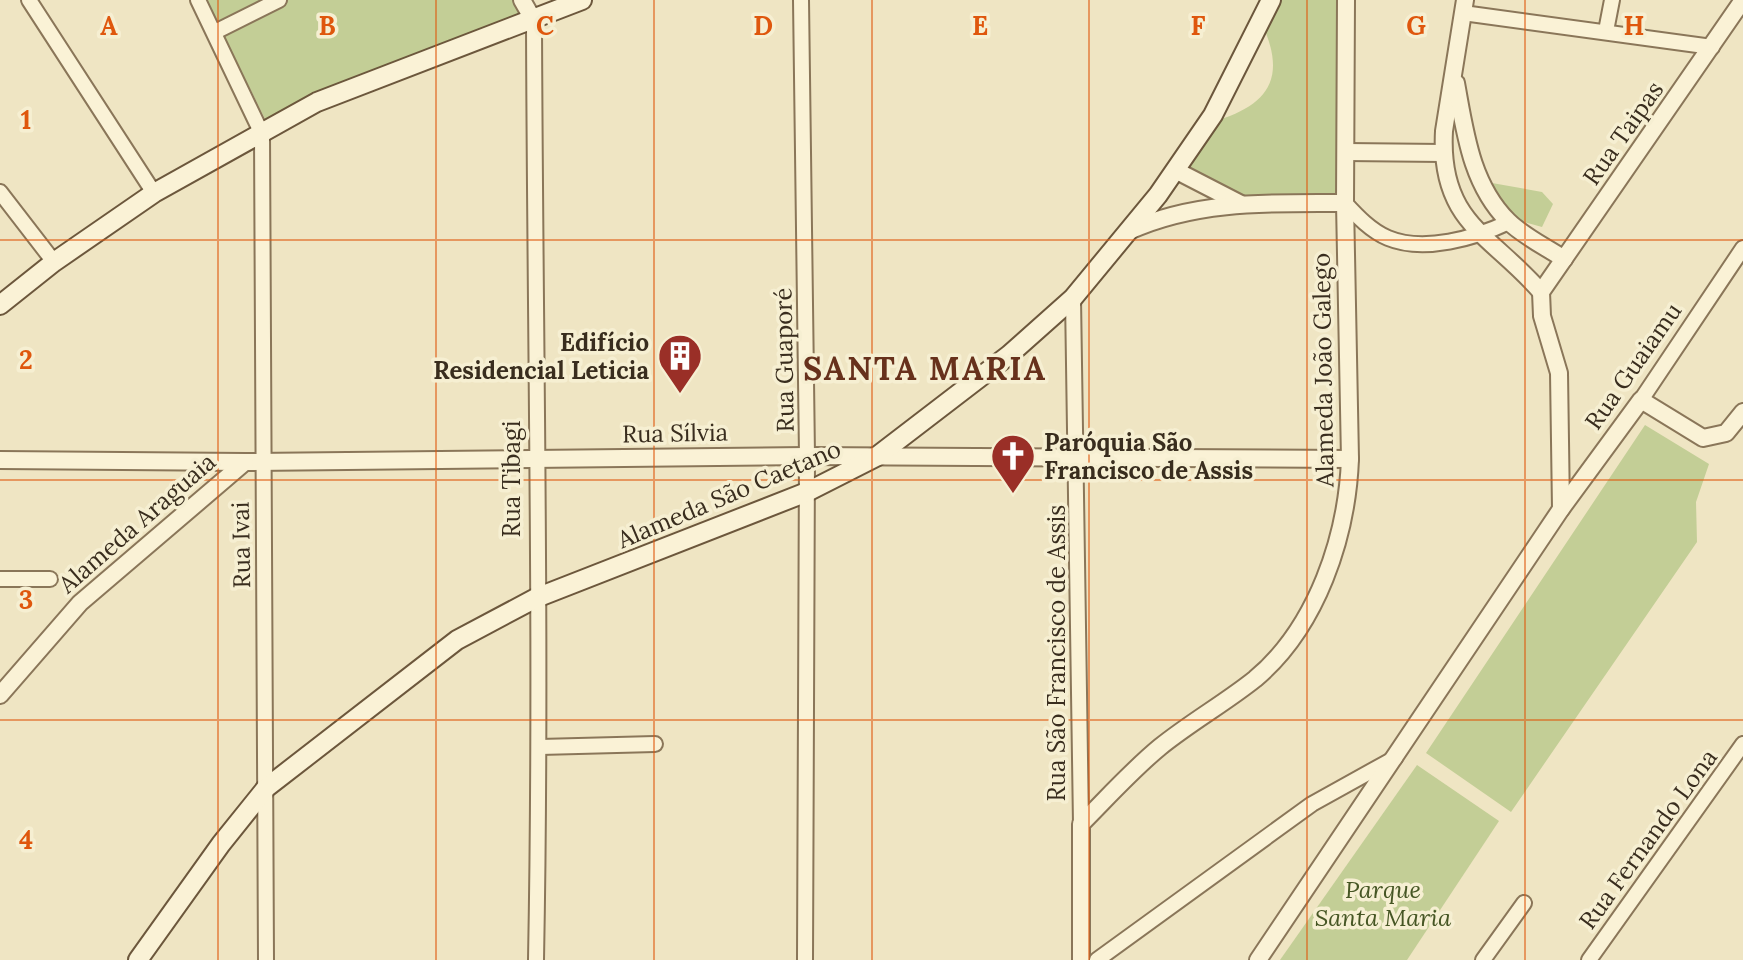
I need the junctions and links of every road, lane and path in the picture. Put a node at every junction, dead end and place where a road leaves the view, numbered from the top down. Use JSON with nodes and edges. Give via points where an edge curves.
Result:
{"nodes":[{"id":1,"x":29,"y":0,"type":"edge"},
{"id":2,"x":198,"y":0,"type":"edge"},
{"id":3,"x":279,"y":0,"type":"edge"},
{"id":4,"x":522,"y":0,"type":"edge"},
{"id":5,"x":582,"y":0,"type":"edge"},
{"id":6,"x":801,"y":0,"type":"edge"},
{"id":7,"x":1271,"y":0,"type":"edge"},
{"id":8,"x":1346,"y":0,"type":"edge"},
{"id":9,"x":1612,"y":0,"type":"edge"},
{"id":10,"x":1743,"y":0,"type":"edge"},
{"id":11,"x":1464,"y":6,"type":"edge"},
{"id":12,"x":534,"y":21,"type":"junction"},
{"id":13,"x":1606,"y":31,"type":"junction"},
{"id":14,"x":215,"y":32,"type":"junction"},
{"id":15,"x":1712,"y":47,"type":"junction"},
{"id":16,"x":1454,"y":71,"type":"junction"},
{"id":17,"x":262,"y":134,"type":"junction"},
{"id":18,"x":1346,"y":152,"type":"junction"},
{"id":19,"x":1443,"y":153,"type":"junction"},
{"id":20,"x":1175,"y":170,"type":"junction"},
{"id":21,"x":0,"y":192,"type":"edge"},
{"id":22,"x":154,"y":193,"type":"junction"},
{"id":23,"x":1345,"y":203,"type":"junction"},
{"id":24,"x":1243,"y":204,"type":"junction"},
{"id":25,"x":1509,"y":222,"type":"junction"},
{"id":26,"x":1128,"y":232,"type":"junction"},
{"id":27,"x":1477,"y":233,"type":"junction"},
{"id":28,"x":1743,"y":248,"type":"edge"},
{"id":29,"x":1564,"y":259,"type":"junction"},
{"id":30,"x":54,"y":262,"type":"junction"},
{"id":31,"x":1541,"y":292,"type":"junction"},
{"id":32,"x":1073,"y":298,"type":"junction"},
{"id":33,"x":0,"y":305,"type":"edge"},
{"id":34,"x":1641,"y":400,"type":"junction"},
{"id":35,"x":1743,"y":412,"type":"edge"},
{"id":36,"x":807,"y":456,"type":"junction"},
{"id":37,"x":876,"y":457,"type":"junction"},
{"id":38,"x":535,"y":459,"type":"junction"},
{"id":39,"x":1350,"y":459,"type":"junction"},
{"id":40,"x":0,"y":460,"type":"edge"},
{"id":41,"x":1078,"y":460,"type":"junction"},
{"id":42,"x":253,"y":462,"type":"junction"},
{"id":43,"x":807,"y":492,"type":"junction"},
{"id":44,"x":1561,"y":509,"type":"junction"},
{"id":45,"x":0,"y":579,"type":"edge"},
{"id":46,"x":50,"y":579,"type":"dead end"},
{"id":47,"x":536,"y":598,"type":"junction"},
{"id":48,"x":0,"y":695,"type":"edge"},
{"id":49,"x":655,"y":744,"type":"dead end"},
{"id":50,"x":1743,"y":744,"type":"edge"},
{"id":51,"x":540,"y":747,"type":"junction"},
{"id":52,"x":1396,"y":758,"type":"junction"},
{"id":53,"x":266,"y":788,"type":"junction"},
{"id":54,"x":1081,"y":824,"type":"junction"},
{"id":55,"x":1524,"y":903,"type":"dead end"},
{"id":56,"x":138,"y":960,"type":"edge"},
{"id":57,"x":266,"y":960,"type":"edge"},
{"id":58,"x":536,"y":960,"type":"edge"},
{"id":59,"x":805,"y":960,"type":"edge"},
{"id":60,"x":1081,"y":960,"type":"edge"},
{"id":61,"x":1097,"y":960,"type":"edge"},
{"id":62,"x":1258,"y":960,"type":"edge"},
{"id":63,"x":1483,"y":960,"type":"edge"},
{"id":64,"x":1589,"y":960,"type":"edge"}],
"edges":[{"from":1,"to":22,"type":"street"},
{"from":2,"to":14,"type":"street","name":"Rua Ivai"},
{"from":3,"to":14,"type":"street"},
{"from":4,"to":12,"type":"street","name":"Rua Tibagi"},
{"from":5,"to":12,"type":"main road"},
{"from":6,"to":36,"type":"street","name":"Rua Guaporé"},
{"from":7,"to":20,"type":"main road","name":"Alameda São Caetano","via":[[1213,115]]},
{"from":8,"to":18,"type":"street","name":"Alameda João Galego"},
{"from":9,"to":13,"type":"street"},
{"from":10,"to":15,"type":"street","name":"Rua Taipas"},
{"from":11,"to":13,"type":"street"},
{"from":11,"to":16,"type":"street"},
{"from":12,"to":17,"type":"main road","via":[[317,102]]},
{"from":12,"to":38,"type":"street","name":"Rua Tibagi"},
{"from":13,"to":15,"type":"street"},
{"from":14,"to":17,"type":"street","name":"Rua Ivai"},
{"from":15,"to":29,"type":"street","name":"Rua Taipas"},
{"from":16,"to":19,"type":"street"},
{"from":16,"to":25,"type":"street","via":[[1478,178]]},
{"from":17,"to":22,"type":"main road"},
{"from":17,"to":42,"type":"street","name":"Rua Ivai"},
{"from":18,"to":19,"type":"street"},
{"from":18,"to":23,"type":"street","name":"Alameda João Galego"},
{"from":19,"to":27,"type":"street","via":[[1455,196]]},
{"from":20,"to":24,"type":"street"},
{"from":20,"to":26,"type":"main road","name":"Alameda São Caetano"},
{"from":21,"to":30,"type":"street"},
{"from":22,"to":30,"type":"main road"},
{"from":23,"to":24,"type":"street"},
{"from":23,"to":27,"type":"street","via":[[1371,228],[1407,243]]},
{"from":23,"to":39,"type":"street","name":"Alameda João Galego"},
{"from":24,"to":26,"type":"street","via":[[1181,212]]},
{"from":25,"to":27,"type":"street"},
{"from":25,"to":29,"type":"street"},
{"from":26,"to":32,"type":"main road","name":"Alameda São Caetano"},
{"from":27,"to":31,"type":"street"},
{"from":28,"to":34,"type":"street","name":"Rua Guaiamu"},
{"from":29,"to":31,"type":"street","name":"Rua Taipas"},
{"from":30,"to":33,"type":"main road"},
{"from":31,"to":44,"type":"street","via":[[1542,316],[1559,373]]},
{"from":32,"to":37,"type":"main road","name":"Alameda São Caetano","via":[[1009,355]]},
{"from":32,"to":41,"type":"street","name":"Rua São Francisco de Assis"},
{"from":34,"to":35,"type":"street","via":[[1703,438],[1726,433]]},
{"from":34,"to":44,"type":"street","name":"Rua Guaiamu"},
{"from":36,"to":37,"type":"street","name":"Rua Sílvia"},
{"from":36,"to":38,"type":"street","name":"Rua Sílvia"},
{"from":36,"to":43,"type":"street","name":"Rua Guaporé"},
{"from":37,"to":41,"type":"street","name":"Rua Sílvia"},
{"from":37,"to":43,"type":"main road","name":"Alameda São Caetano"},
{"from":38,"to":42,"type":"street","name":"Rua Sílvia"},
{"from":38,"to":47,"type":"street","name":"Rua Tibagi"},
{"from":39,"to":41,"type":"street","name":"Rua Sílvia"},
{"from":39,"to":54,"type":"street","name":"Alameda João Galego","via":[[1338,538],[1323,580],[1287,646],[1254,679],[1160,747]]},
{"from":40,"to":42,"type":"street","name":"Rua Sílvia"},
{"from":41,"to":54,"type":"street","name":"Rua São Francisco de Assis"},
{"from":42,"to":48,"type":"street","name":"Alameda Araguaia","via":[[80,603]]},
{"from":42,"to":53,"type":"street","name":"Rua Ivai"},
{"from":43,"to":47,"type":"main road","name":"Alameda São Caetano"},
{"from":43,"to":59,"type":"street","name":"Rua Guaporé"},
{"from":44,"to":52,"type":"street","name":"Rua Guaiamu"},
{"from":45,"to":46,"type":"street"},
{"from":47,"to":51,"type":"street","name":"Rua Tibagi"},
{"from":47,"to":53,"type":"main road","name":"Alameda São Caetano","via":[[457,640]]},
{"from":49,"to":51,"type":"street"},
{"from":50,"to":64,"type":"street","name":"Rua Fernando Lona"},
{"from":51,"to":58,"type":"street","name":"Rua Tibagi"},
{"from":52,"to":61,"type":"street","via":[[1312,804]]},
{"from":52,"to":62,"type":"street","name":"Rua Guaiamu"},
{"from":53,"to":56,"type":"main road","name":"Alameda São Caetano"},
{"from":53,"to":57,"type":"street","name":"Rua Ivai"},
{"from":54,"to":60,"type":"street","name":"Rua São Francisco de Assis"},
{"from":55,"to":63,"type":"street"}]}
